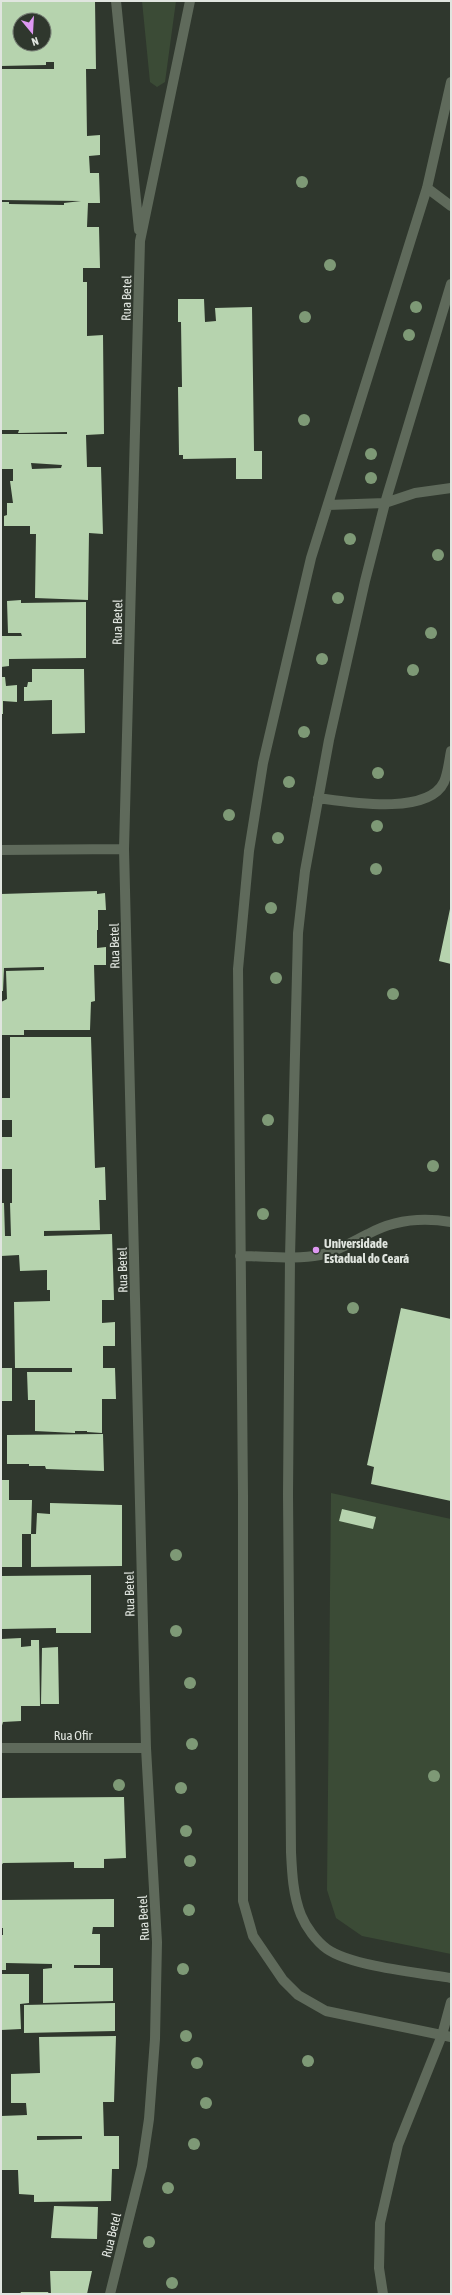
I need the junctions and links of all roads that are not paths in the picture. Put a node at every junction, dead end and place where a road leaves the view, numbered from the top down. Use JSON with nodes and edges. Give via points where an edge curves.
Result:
{"nodes":[{"id":1,"x":116,"y":1,"type":"edge"},
{"id":2,"x":190,"y":1,"type":"edge"},
{"id":3,"x":451,"y":82,"type":"edge"},
{"id":4,"x":427,"y":188,"type":"junction"},
{"id":5,"x":451,"y":206,"type":"edge"},
{"id":6,"x":140,"y":240,"type":"junction"},
{"id":7,"x":451,"y":284,"type":"edge"},
{"id":8,"x":451,"y":488,"type":"edge"},
{"id":9,"x":385,"y":503,"type":"junction"},
{"id":10,"x":328,"y":505,"type":"junction"},
{"id":11,"x":451,"y":752,"type":"edge"},
{"id":12,"x":318,"y":798,"type":"junction"},
{"id":13,"x":1,"y":850,"type":"edge"},
{"id":14,"x":124,"y":850,"type":"junction"},
{"id":15,"x":451,"y":1222,"type":"edge"},
{"id":16,"x":240,"y":1256,"type":"junction"},
{"id":17,"x":290,"y":1257,"type":"junction"},
{"id":18,"x":1,"y":1748,"type":"edge"},
{"id":19,"x":146,"y":1748,"type":"junction"},
{"id":20,"x":451,"y":1978,"type":"edge"},
{"id":21,"x":451,"y":2002,"type":"edge"},
{"id":22,"x":447,"y":2036,"type":"edge"},
{"id":23,"x":110,"y":2294,"type":"edge"},
{"id":24,"x":383,"y":2294,"type":"edge"}],
"edges":[{"from":1,"to":6,"type":"street","name":"Rua Betel"},
{"from":2,"to":6,"type":"street","name":"Rua Betel"},
{"from":3,"to":4,"type":"street"},
{"from":4,"to":5,"type":"street"},
{"from":4,"to":10,"type":"street"},
{"from":6,"to":14,"type":"street","name":"Rua Betel"},
{"from":7,"to":9,"type":"street"},
{"from":8,"to":9,"type":"street","via":[[415,493]]},
{"from":9,"to":10,"type":"street"},
{"from":9,"to":12,"type":"street","via":[[330,733]]},
{"from":10,"to":16,"type":"street","via":[[311,558],[263,763],[249,851],[238,969]]},
{"from":11,"to":12,"type":"street","via":[[444,782],[433,794],[418,800],[398,804]]},
{"from":12,"to":17,"type":"street","via":[[305,871],[298,933]]},
{"from":13,"to":14,"type":"street"},
{"from":14,"to":19,"type":"street","name":"Rua Betel"},
{"from":15,"to":17,"type":"street","via":[[429,1218],[405,1220],[369,1233],[345,1247],[319,1255]]},
{"from":16,"to":17,"type":"street"},
{"from":16,"to":22,"type":"street","via":[[243,1901],[253,1936],[283,1980],[298,1995],[326,2011]]},
{"from":17,"to":20,"type":"street","via":[[288,1494],[293,1884],[301,1915],[309,1930],[326,1948],[352,1960]]},
{"from":18,"to":19,"type":"street","name":"Rua Ofir"},
{"from":19,"to":23,"type":"street","name":"Rua Betel","via":[[157,1942],[155,2039],[149,2119],[142,2166]]},
{"from":21,"to":22,"type":"street"},
{"from":22,"to":24,"type":"street","via":[[398,2145],[380,2223],[379,2268]]}]}
